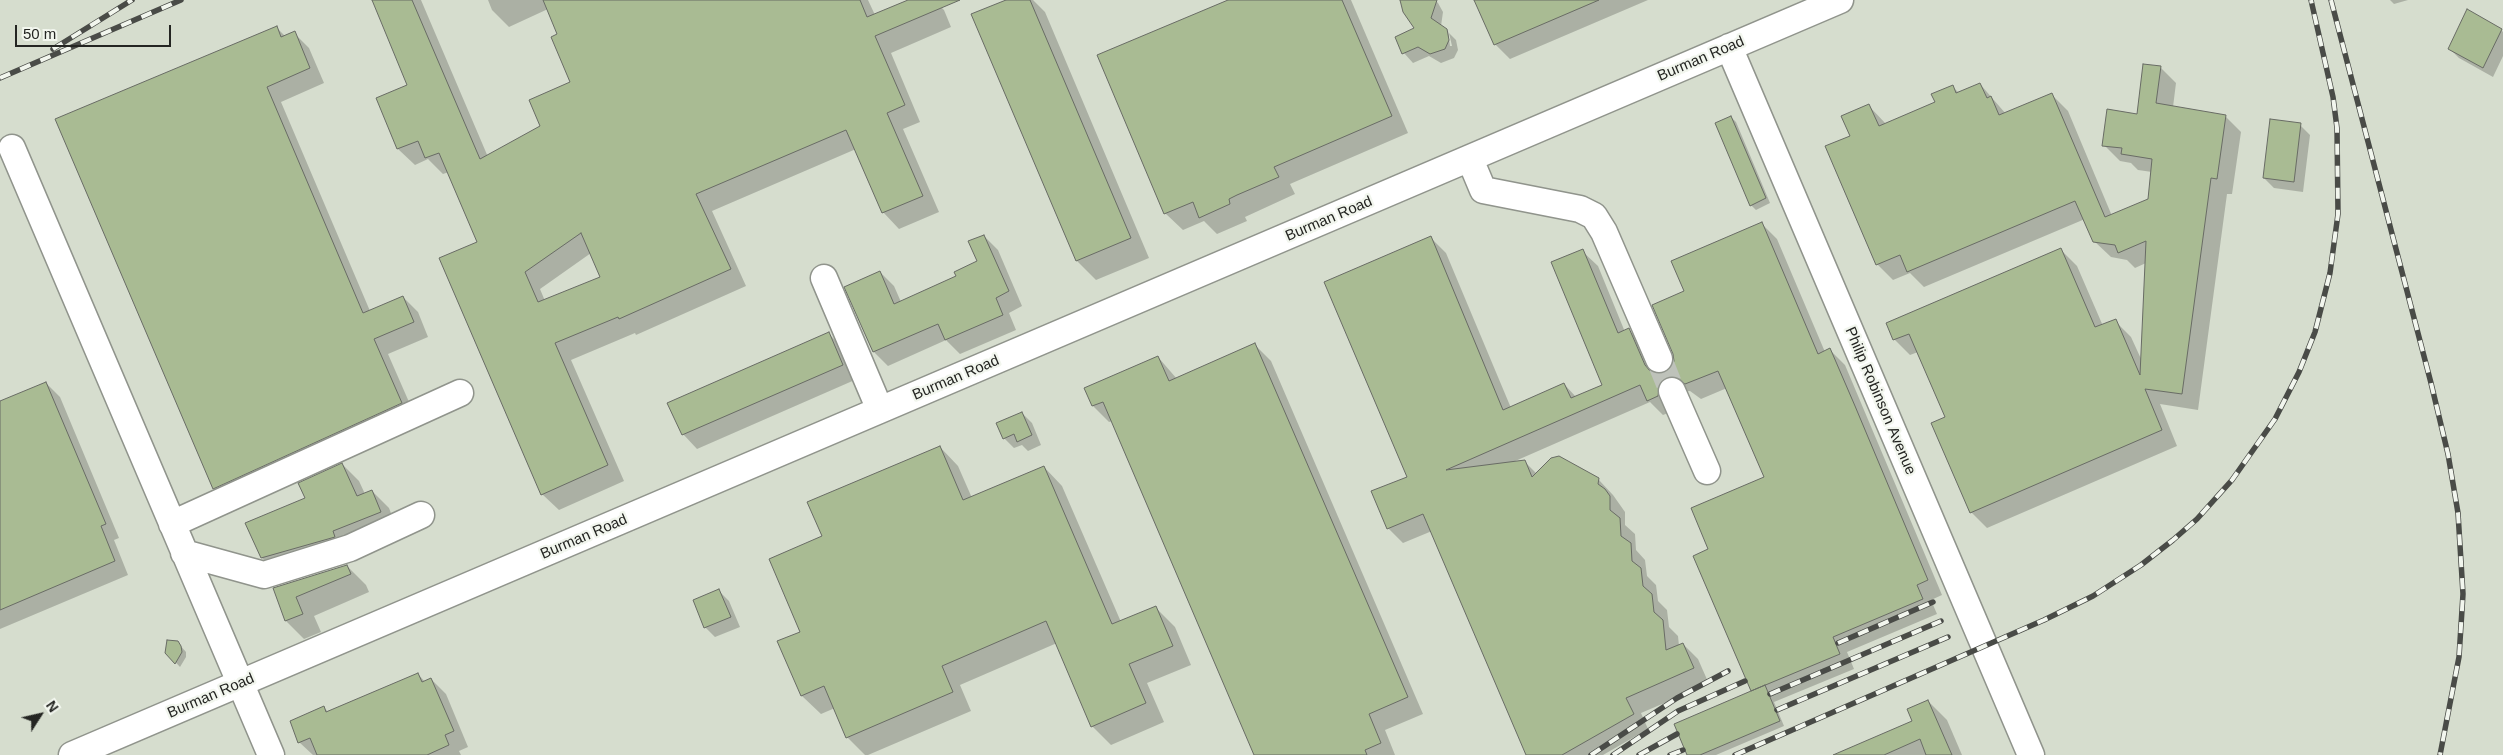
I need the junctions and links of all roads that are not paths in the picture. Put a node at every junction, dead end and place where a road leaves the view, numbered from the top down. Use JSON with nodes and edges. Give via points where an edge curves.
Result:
{"nodes":[{"id":1,"x":1840,"y":0,"type":"edge"},
{"id":2,"x":1729,"y":47,"type":"junction"},
{"id":3,"x":12,"y":148,"type":"dead end"},
{"id":4,"x":1470,"y":159,"type":"junction"},
{"id":5,"x":824,"y":278,"type":"dead end"},
{"id":6,"x":1659,"y":359,"type":"tunnel mouth"},
{"id":7,"x":1672,"y":391,"type":"tunnel mouth"},
{"id":8,"x":460,"y":393,"type":"dead end"},
{"id":9,"x":880,"y":410,"type":"junction"},
{"id":10,"x":1706,"y":472,"type":"dead end"},
{"id":11,"x":421,"y":515,"type":"dead end"},
{"id":12,"x":172,"y":524,"type":"junction"},
{"id":13,"x":184,"y":553,"type":"junction"},
{"id":14,"x":240,"y":684,"type":"junction"},
{"id":15,"x":72,"y":755,"type":"edge"},
{"id":16,"x":271,"y":755,"type":"edge"},
{"id":17,"x":2031,"y":755,"type":"edge"}],
"edges":[{"from":1,"to":2,"type":"street","name":"Burman Road"},
{"from":2,"to":4,"type":"street","name":"Burman Road"},
{"from":2,"to":17,"type":"street","name":"Philip Robinson Avenue"},
{"from":3,"to":12,"type":"street"},
{"from":4,"to":6,"type":"street","via":[[1482,190],[1580,209],[1594,216]]},
{"from":4,"to":9,"type":"street","name":"Burman Road"},
{"from":5,"to":9,"type":"street"},
{"from":7,"to":10,"type":"street"},
{"from":8,"to":12,"type":"street"},
{"from":9,"to":14,"type":"street","name":"Burman Road"},
{"from":11,"to":13,"type":"street","via":[[350,548],[264,575]]},
{"from":12,"to":13,"type":"street"},
{"from":13,"to":14,"type":"street"},
{"from":14,"to":15,"type":"street","name":"Burman Road"},
{"from":14,"to":16,"type":"street"}]}
